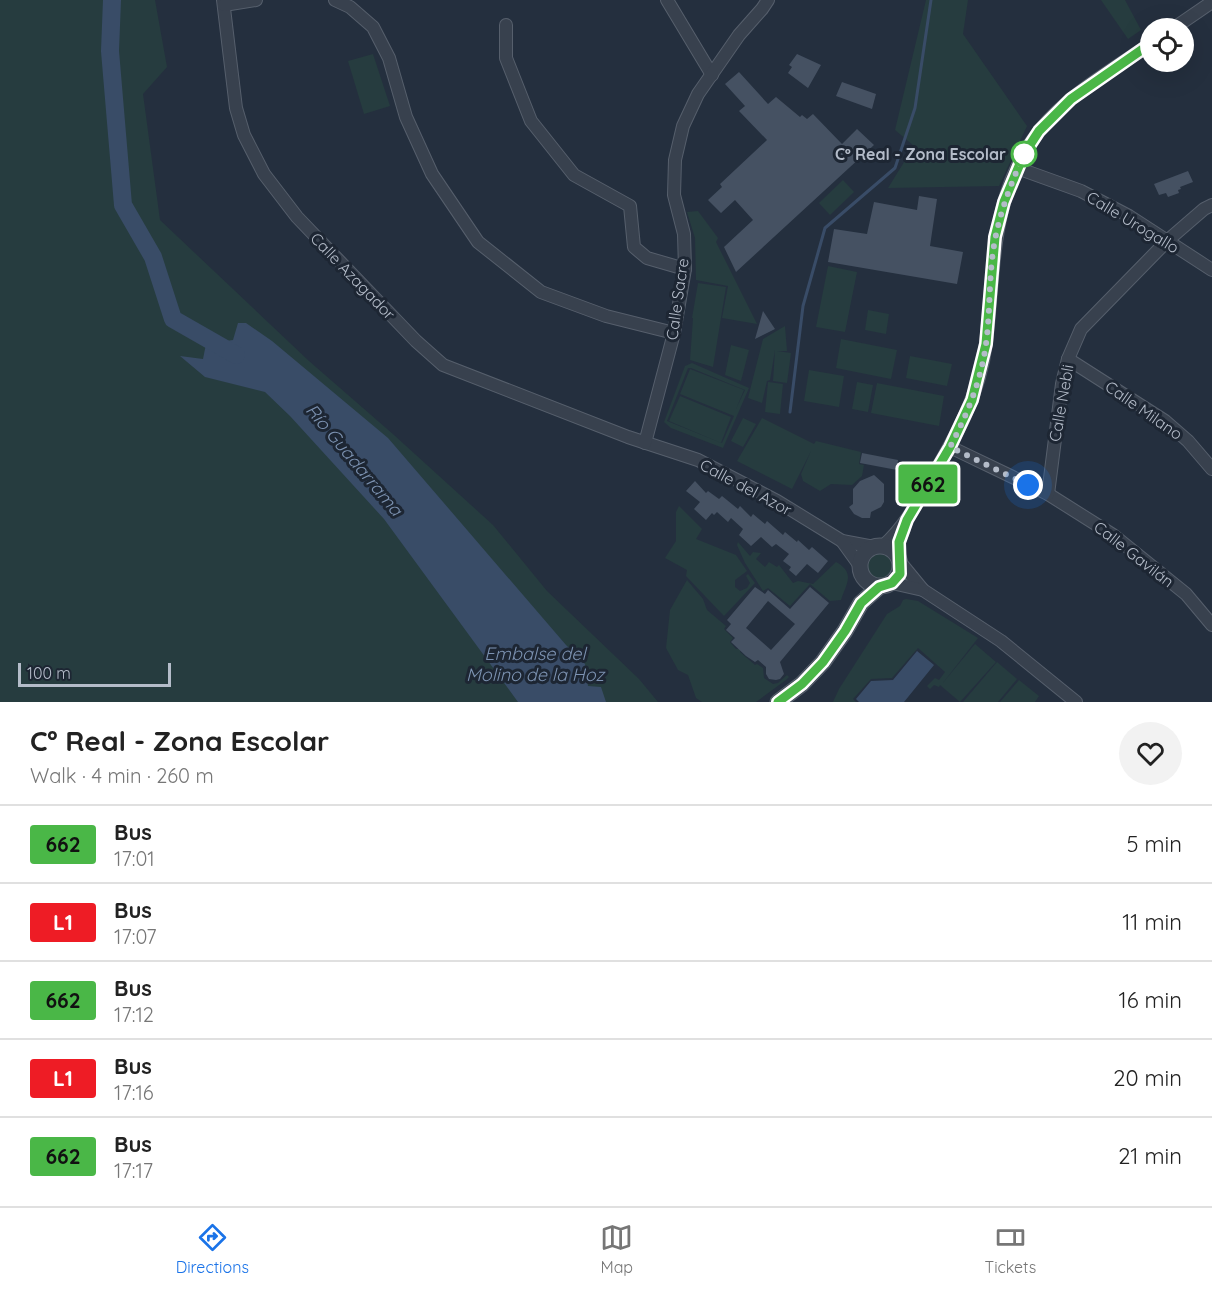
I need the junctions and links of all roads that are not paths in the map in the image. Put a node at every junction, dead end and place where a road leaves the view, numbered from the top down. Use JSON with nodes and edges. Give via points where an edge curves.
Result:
{"nodes":[{"id":1,"x":256,"y":0,"type":"edge"},
{"id":2,"x":335,"y":0,"type":"edge"},
{"id":3,"x":667,"y":0,"type":"edge"},
{"id":4,"x":768,"y":0,"type":"edge"},
{"id":5,"x":1212,"y":2,"type":"edge"},
{"id":6,"x":223,"y":3,"type":"edge"},
{"id":7,"x":1189,"y":18,"type":"edge"},
{"id":8,"x":506,"y":25,"type":"dead end"},
{"id":9,"x":1140,"y":51,"type":"edge"},
{"id":10,"x":712,"y":75,"type":"junction"},
{"id":11,"x":1017,"y":168,"type":"junction"},
{"id":12,"x":1212,"y":205,"type":"edge"},
{"id":13,"x":1167,"y":241,"type":"junction"},
{"id":14,"x":685,"y":269,"type":"junction"},
{"id":15,"x":1212,"y":270,"type":"edge"},
{"id":16,"x":674,"y":333,"type":"junction"},
{"id":17,"x":1068,"y":360,"type":"junction"},
{"id":18,"x":645,"y":443,"type":"junction"},
{"id":19,"x":950,"y":447,"type":"junction"},
{"id":20,"x":1212,"y":469,"type":"edge"},
{"id":21,"x":1048,"y":494,"type":"junction"},
{"id":22,"x":907,"y":520,"type":"junction"},
{"id":23,"x":842,"y":541,"type":"junction"},
{"id":24,"x":878,"y":547,"type":"junction"},
{"id":25,"x":900,"y":559,"type":"junction"},
{"id":26,"x":862,"y":572,"type":"junction"},
{"id":27,"x":886,"y":585,"type":"junction"},
{"id":28,"x":923,"y":590,"type":"junction"},
{"id":29,"x":861,"y":603,"type":"junction"},
{"id":30,"x":1212,"y":625,"type":"edge"},
{"id":31,"x":778,"y":702,"type":"edge"},
{"id":32,"x":1076,"y":702,"type":"edge"}],
"edges":[{"from":1,"to":6,"type":"street","name":"Calle Azagador"},
{"from":2,"to":16,"type":"street","via":[[373,27],[389,58],[406,117],[432,174],[478,242],[541,292],[606,316]]},
{"from":3,"to":10,"type":"street"},
{"from":4,"to":10,"type":"street","name":"Calle Sacre"},
{"from":5,"to":7,"type":"street"},
{"from":6,"to":18,"type":"street","name":"Calle Azagador","via":[[236,108],[244,135],[264,174],[297,217],[444,365]]},
{"from":8,"to":14,"type":"street","via":[[506,58],[531,122],[574,175],[630,206],[634,247],[647,258]]},
{"from":9,"to":11,"type":"street","via":[[1063,106],[1039,131]]},
{"from":10,"to":14,"type":"street","name":"Calle Sacre","via":[[683,126],[675,160],[674,195],[684,234]]},
{"from":11,"to":13,"type":"street","name":"Calle Urogallo","via":[[1081,191]]},
{"from":11,"to":19,"type":"street","via":[[995,237],[980,374]]},
{"from":12,"to":13,"type":"street","name":"Calle Nebli"},
{"from":13,"to":15,"type":"street","name":"Calle Urogallo"},
{"from":13,"to":17,"type":"street","name":"Calle Nebli","via":[[1082,329]]},
{"from":14,"to":16,"type":"street","name":"Calle Sacre"},
{"from":16,"to":18,"type":"street","name":"Calle Sacre"},
{"from":17,"to":20,"type":"street","name":"Calle Milano","via":[[1165,421]]},
{"from":17,"to":21,"type":"street","name":"Calle Nebli"},
{"from":18,"to":23,"type":"street","name":"Calle del Azor","via":[[698,460]]},
{"from":19,"to":21,"type":"street","name":"Calle Gavilán"},
{"from":19,"to":22,"type":"street"},
{"from":21,"to":30,"type":"street","name":"Calle Gavilán","via":[[1113,534],[1186,594]]},
{"from":22,"to":24,"type":"street"},
{"from":22,"to":25,"type":"street","via":[[899,542]]},
{"from":23,"to":24,"type":"street","name":"Calle del Azor"},
{"from":23,"to":26,"type":"street","name":"Calle del Azor"},
{"from":24,"to":25,"type":"street","via":[[892,549]]},
{"from":24,"to":26,"type":"street","via":[[864,554]]},
{"from":25,"to":27,"type":"street","via":[[900,574]]},
{"from":25,"to":28,"type":"street"},
{"from":26,"to":27,"type":"street","via":[[871,584]]},
{"from":26,"to":29,"type":"street"},
{"from":27,"to":28,"type":"street"},
{"from":27,"to":29,"type":"street"},
{"from":28,"to":32,"type":"street","via":[[1001,641]]},
{"from":29,"to":31,"type":"street","via":[[823,662]]}]}
